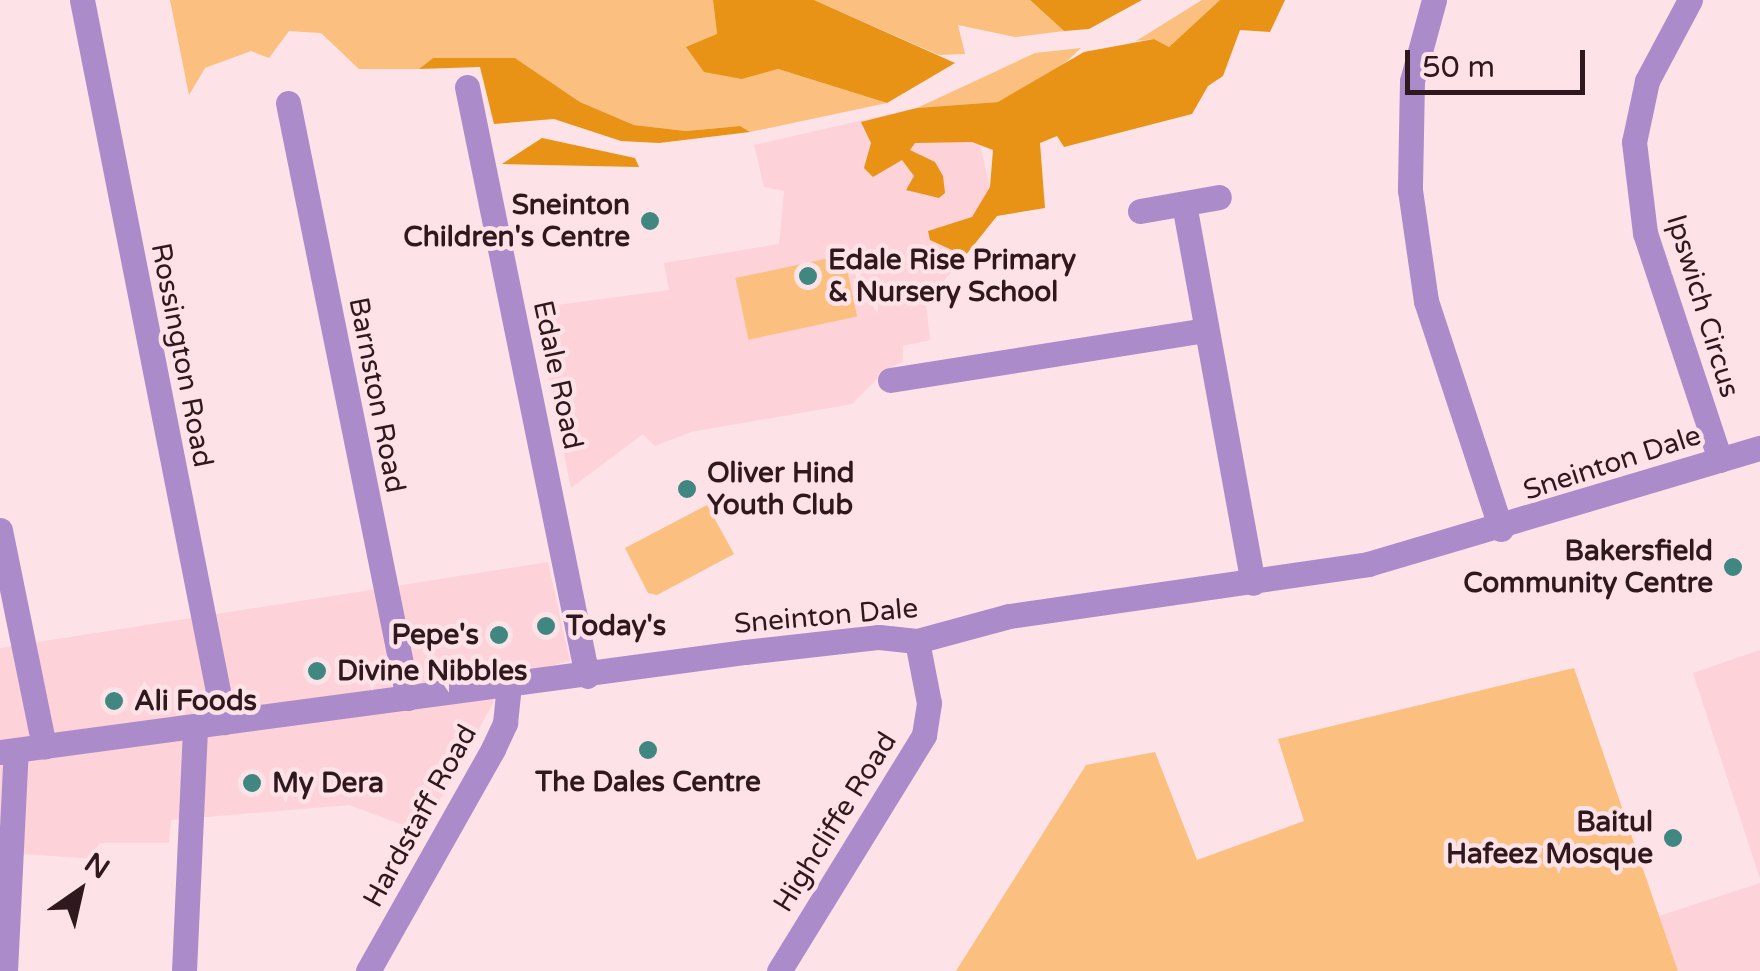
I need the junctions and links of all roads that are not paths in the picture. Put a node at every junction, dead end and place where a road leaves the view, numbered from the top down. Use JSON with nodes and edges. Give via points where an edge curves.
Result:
{"nodes":[{"id":1,"x":82,"y":0,"type":"edge"},
{"id":2,"x":1434,"y":0,"type":"edge"},
{"id":3,"x":1690,"y":0,"type":"edge"},
{"id":4,"x":467,"y":87,"type":"dead end"},
{"id":5,"x":288,"y":103,"type":"dead end"},
{"id":6,"x":1219,"y":198,"type":"dead end"},
{"id":7,"x":1184,"y":204,"type":"junction"},
{"id":8,"x":1140,"y":211,"type":"dead end"},
{"id":9,"x":1204,"y":330,"type":"junction"},
{"id":10,"x":890,"y":380,"type":"dead end"},
{"id":11,"x":1760,"y":448,"type":"edge"},
{"id":12,"x":1720,"y":460,"type":"junction"},
{"id":13,"x":1501,"y":529,"type":"junction"},
{"id":14,"x":0,"y":530,"type":"edge"},
{"id":15,"x":1252,"y":583,"type":"junction"},
{"id":16,"x":917,"y":641,"type":"junction"},
{"id":17,"x":587,"y":676,"type":"junction"},
{"id":18,"x":509,"y":686,"type":"junction"},
{"id":19,"x":408,"y":698,"type":"junction"},
{"id":20,"x":224,"y":722,"type":"junction"},
{"id":21,"x":195,"y":726,"type":"junction"},
{"id":22,"x":44,"y":747,"type":"junction"},
{"id":23,"x":8,"y":751,"type":"edge"},
{"id":24,"x":5,"y":971,"type":"edge"},
{"id":25,"x":184,"y":971,"type":"edge"},
{"id":26,"x":368,"y":971,"type":"edge"},
{"id":27,"x":779,"y":971,"type":"edge"}],
"edges":[{"from":1,"to":20,"type":"street","name":"Rossington Road"},
{"from":2,"to":13,"type":"street","via":[[1412,81],[1410,190],[1426,301]]},
{"from":3,"to":12,"type":"street","name":"Ipswich Circus","via":[[1647,81],[1634,142],[1644,233]]},
{"from":4,"to":17,"type":"street","name":"Edale Road"},
{"from":5,"to":19,"type":"street","name":"Barnston Road"},
{"from":6,"to":7,"type":"street"},
{"from":7,"to":8,"type":"street"},
{"from":7,"to":9,"type":"street"},
{"from":9,"to":10,"type":"street","via":[[920,364]]},
{"from":9,"to":15,"type":"street"},
{"from":11,"to":12,"type":"street","name":"Sneinton Dale"},
{"from":12,"to":13,"type":"street","name":"Sneinton Dale"},
{"from":13,"to":15,"type":"street","name":"Sneinton Dale","via":[[1368,564]]},
{"from":14,"to":22,"type":"street"},
{"from":15,"to":16,"type":"street","name":"Sneinton Dale","via":[[1009,616]]},
{"from":16,"to":17,"type":"street","name":"Sneinton Dale","via":[[879,637]]},
{"from":16,"to":27,"type":"street","name":"Highcliffe Road","via":[[928,703],[924,735]]},
{"from":17,"to":18,"type":"street","name":"Sneinton Dale"},
{"from":18,"to":19,"type":"street","name":"Sneinton Dale"},
{"from":18,"to":26,"type":"street","name":"Hardstaff Road","via":[[505,723],[493,749]]},
{"from":19,"to":20,"type":"street","name":"Sneinton Dale"},
{"from":20,"to":21,"type":"street","name":"Sneinton Dale"},
{"from":21,"to":22,"type":"street","name":"Sneinton Dale"},
{"from":21,"to":25,"type":"street"},
{"from":22,"to":23,"type":"street","name":"Sneinton Dale"},
{"from":23,"to":24,"type":"street"}]}
